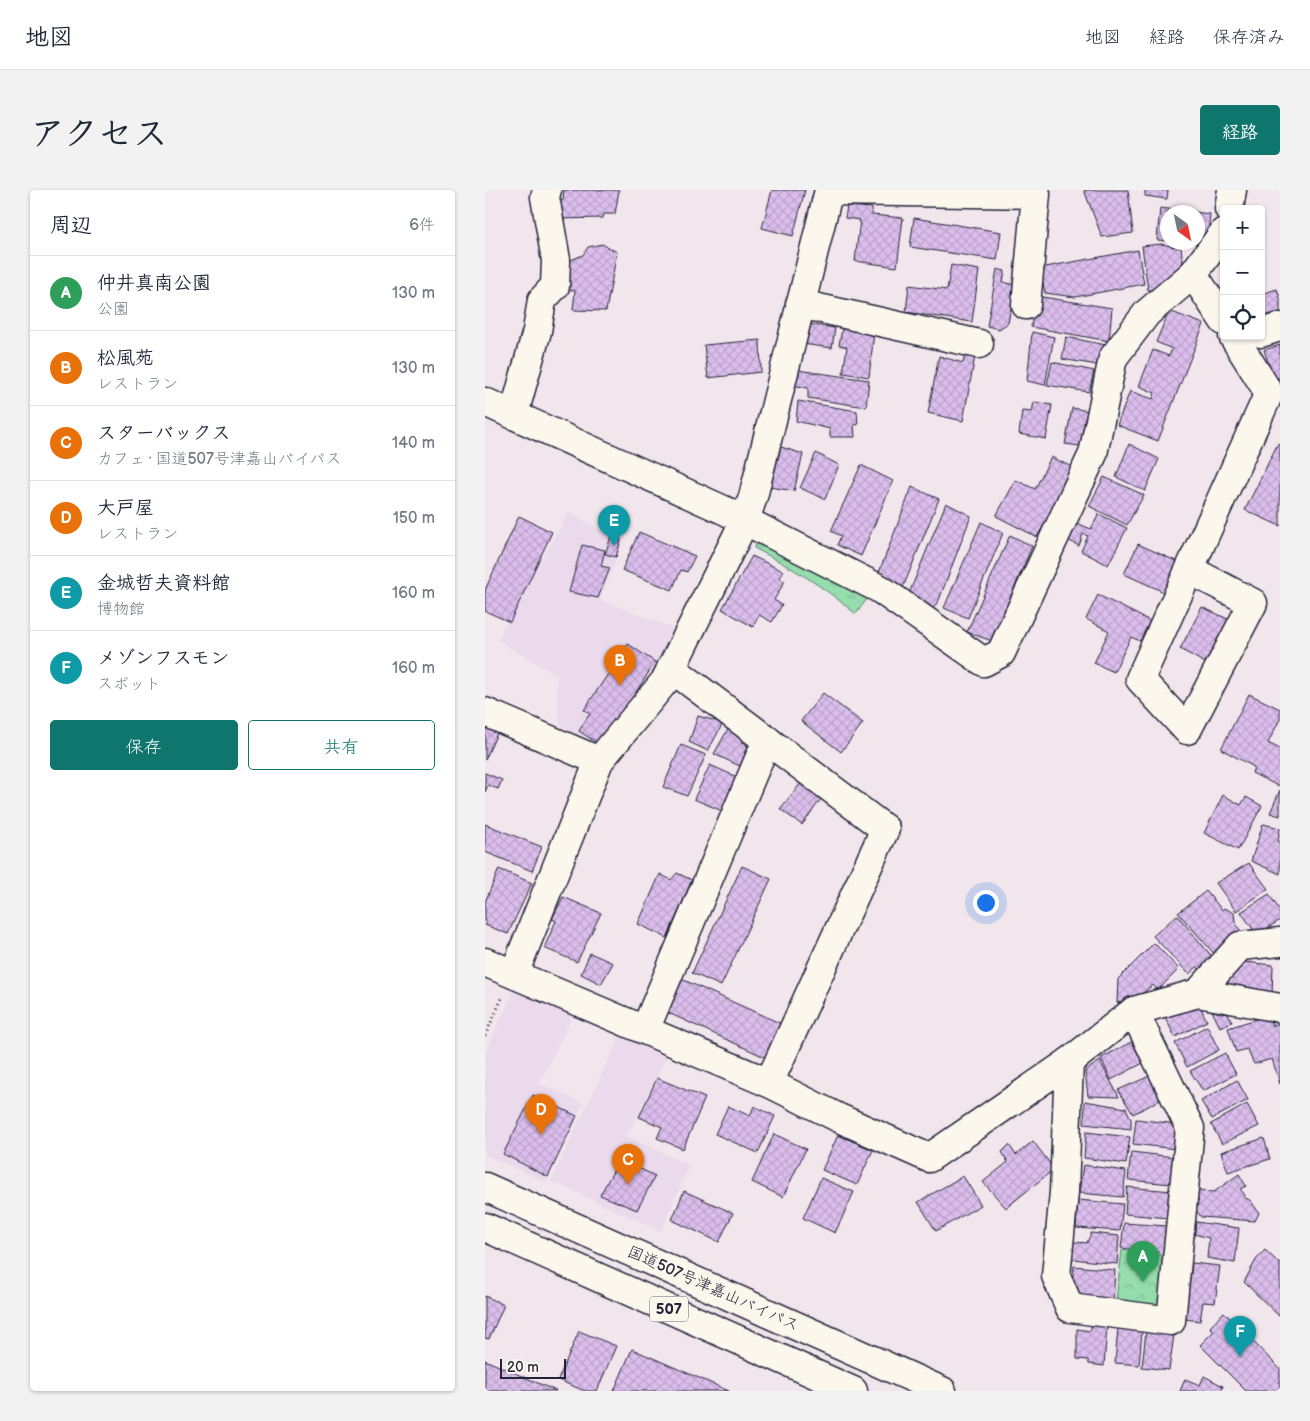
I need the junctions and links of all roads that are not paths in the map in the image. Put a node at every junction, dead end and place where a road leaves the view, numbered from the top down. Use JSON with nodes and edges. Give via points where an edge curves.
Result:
{"nodes":[{"id":1,"x":547,"y":190,"type":"edge"},
{"id":2,"x":829,"y":190,"type":"edge"},
{"id":3,"x":1232,"y":190,"type":"edge"},
{"id":4,"x":1230,"y":205,"type":"edge"},
{"id":5,"x":1220,"y":237,"type":"edge"},
{"id":6,"x":1193,"y":274,"type":"junction"},
{"id":7,"x":801,"y":304,"type":"junction"},
{"id":8,"x":1026,"y":305,"type":"dead end"},
{"id":9,"x":1220,"y":307,"type":"edge"},
{"id":10,"x":1280,"y":326,"type":"edge"},
{"id":11,"x":1265,"y":329,"type":"edge"},
{"id":12,"x":1245,"y":340,"type":"edge"},
{"id":13,"x":979,"y":344,"type":"dead end"},
{"id":14,"x":1275,"y":391,"type":"edge"},
{"id":15,"x":485,"y":402,"type":"edge"},
{"id":16,"x":514,"y":414,"type":"junction"},
{"id":17,"x":745,"y":520,"type":"junction"},
{"id":18,"x":1190,"y":570,"type":"junction"},
{"id":19,"x":671,"y":668,"type":"junction"},
{"id":20,"x":485,"y":712,"type":"edge"},
{"id":21,"x":767,"y":740,"type":"junction"},
{"id":22,"x":599,"y":761,"type":"junction"},
{"id":23,"x":1280,"y":942,"type":"edge"},
{"id":24,"x":485,"y":962,"type":"edge"},
{"id":25,"x":514,"y":974,"type":"junction"},
{"id":26,"x":1198,"y":992,"type":"junction"},
{"id":27,"x":1280,"y":1008,"type":"edge"},
{"id":28,"x":1134,"y":1011,"type":"junction"},
{"id":29,"x":645,"y":1030,"type":"junction"},
{"id":30,"x":1069,"y":1062,"type":"junction"},
{"id":31,"x":769,"y":1083,"type":"junction"},
{"id":32,"x":485,"y":1187,"type":"edge"},
{"id":33,"x":485,"y":1227,"type":"edge"},
{"id":34,"x":853,"y":1391,"type":"edge"},
{"id":35,"x":942,"y":1391,"type":"edge"}],
"edges":[{"from":1,"to":16,"type":"main road","via":[[545,197],[556,260],[555,286],[542,300],[537,331]]},
{"from":2,"to":7,"type":"main road"},
{"from":2,"to":8,"type":"main road","via":[[1036,194]]},
{"from":3,"to":4,"type":"main road"},
{"from":5,"to":6,"type":"main road"},
{"from":6,"to":9,"type":"main road"},
{"from":6,"to":17,"type":"main road","via":[[1147,313],[1113,358],[1093,454],[1001,653],[984,662],[880,589]]},
{"from":7,"to":13,"type":"main road"},
{"from":7,"to":17,"type":"main road"},
{"from":10,"to":11,"type":"main road"},
{"from":12,"to":14,"type":"main road"},
{"from":14,"to":18,"type":"main road"},
{"from":15,"to":16,"type":"main road"},
{"from":16,"to":17,"type":"main road"},
{"from":17,"to":19,"type":"main road"},
{"from":18,"to":18,"type":"main road","via":[[1253,603],[1187,730],[1140,679]]},
{"from":19,"to":21,"type":"main road"},
{"from":19,"to":22,"type":"main road","via":[[665,681]]},
{"from":20,"to":22,"type":"main road"},
{"from":21,"to":29,"type":"main road"},
{"from":21,"to":31,"type":"main road","via":[[885,829]]},
{"from":22,"to":25,"type":"main road"},
{"from":23,"to":26,"type":"main road","via":[[1240,946]]},
{"from":24,"to":25,"type":"main road"},
{"from":25,"to":29,"type":"main road"},
{"from":26,"to":27,"type":"main road"},
{"from":26,"to":28,"type":"main road"},
{"from":28,"to":30,"type":"main road"},
{"from":28,"to":30,"type":"main road","via":[[1190,1128],[1171,1321],[1070,1308],[1056,1276],[1064,1192]]},
{"from":29,"to":31,"type":"main road"},
{"from":30,"to":31,"type":"main road","via":[[929,1158]]},
{"from":32,"to":35,"type":"main road","name":"国道507号津嘉山バイパス","number":"507"},
{"from":33,"to":34,"type":"main road","number":"507"}]}
